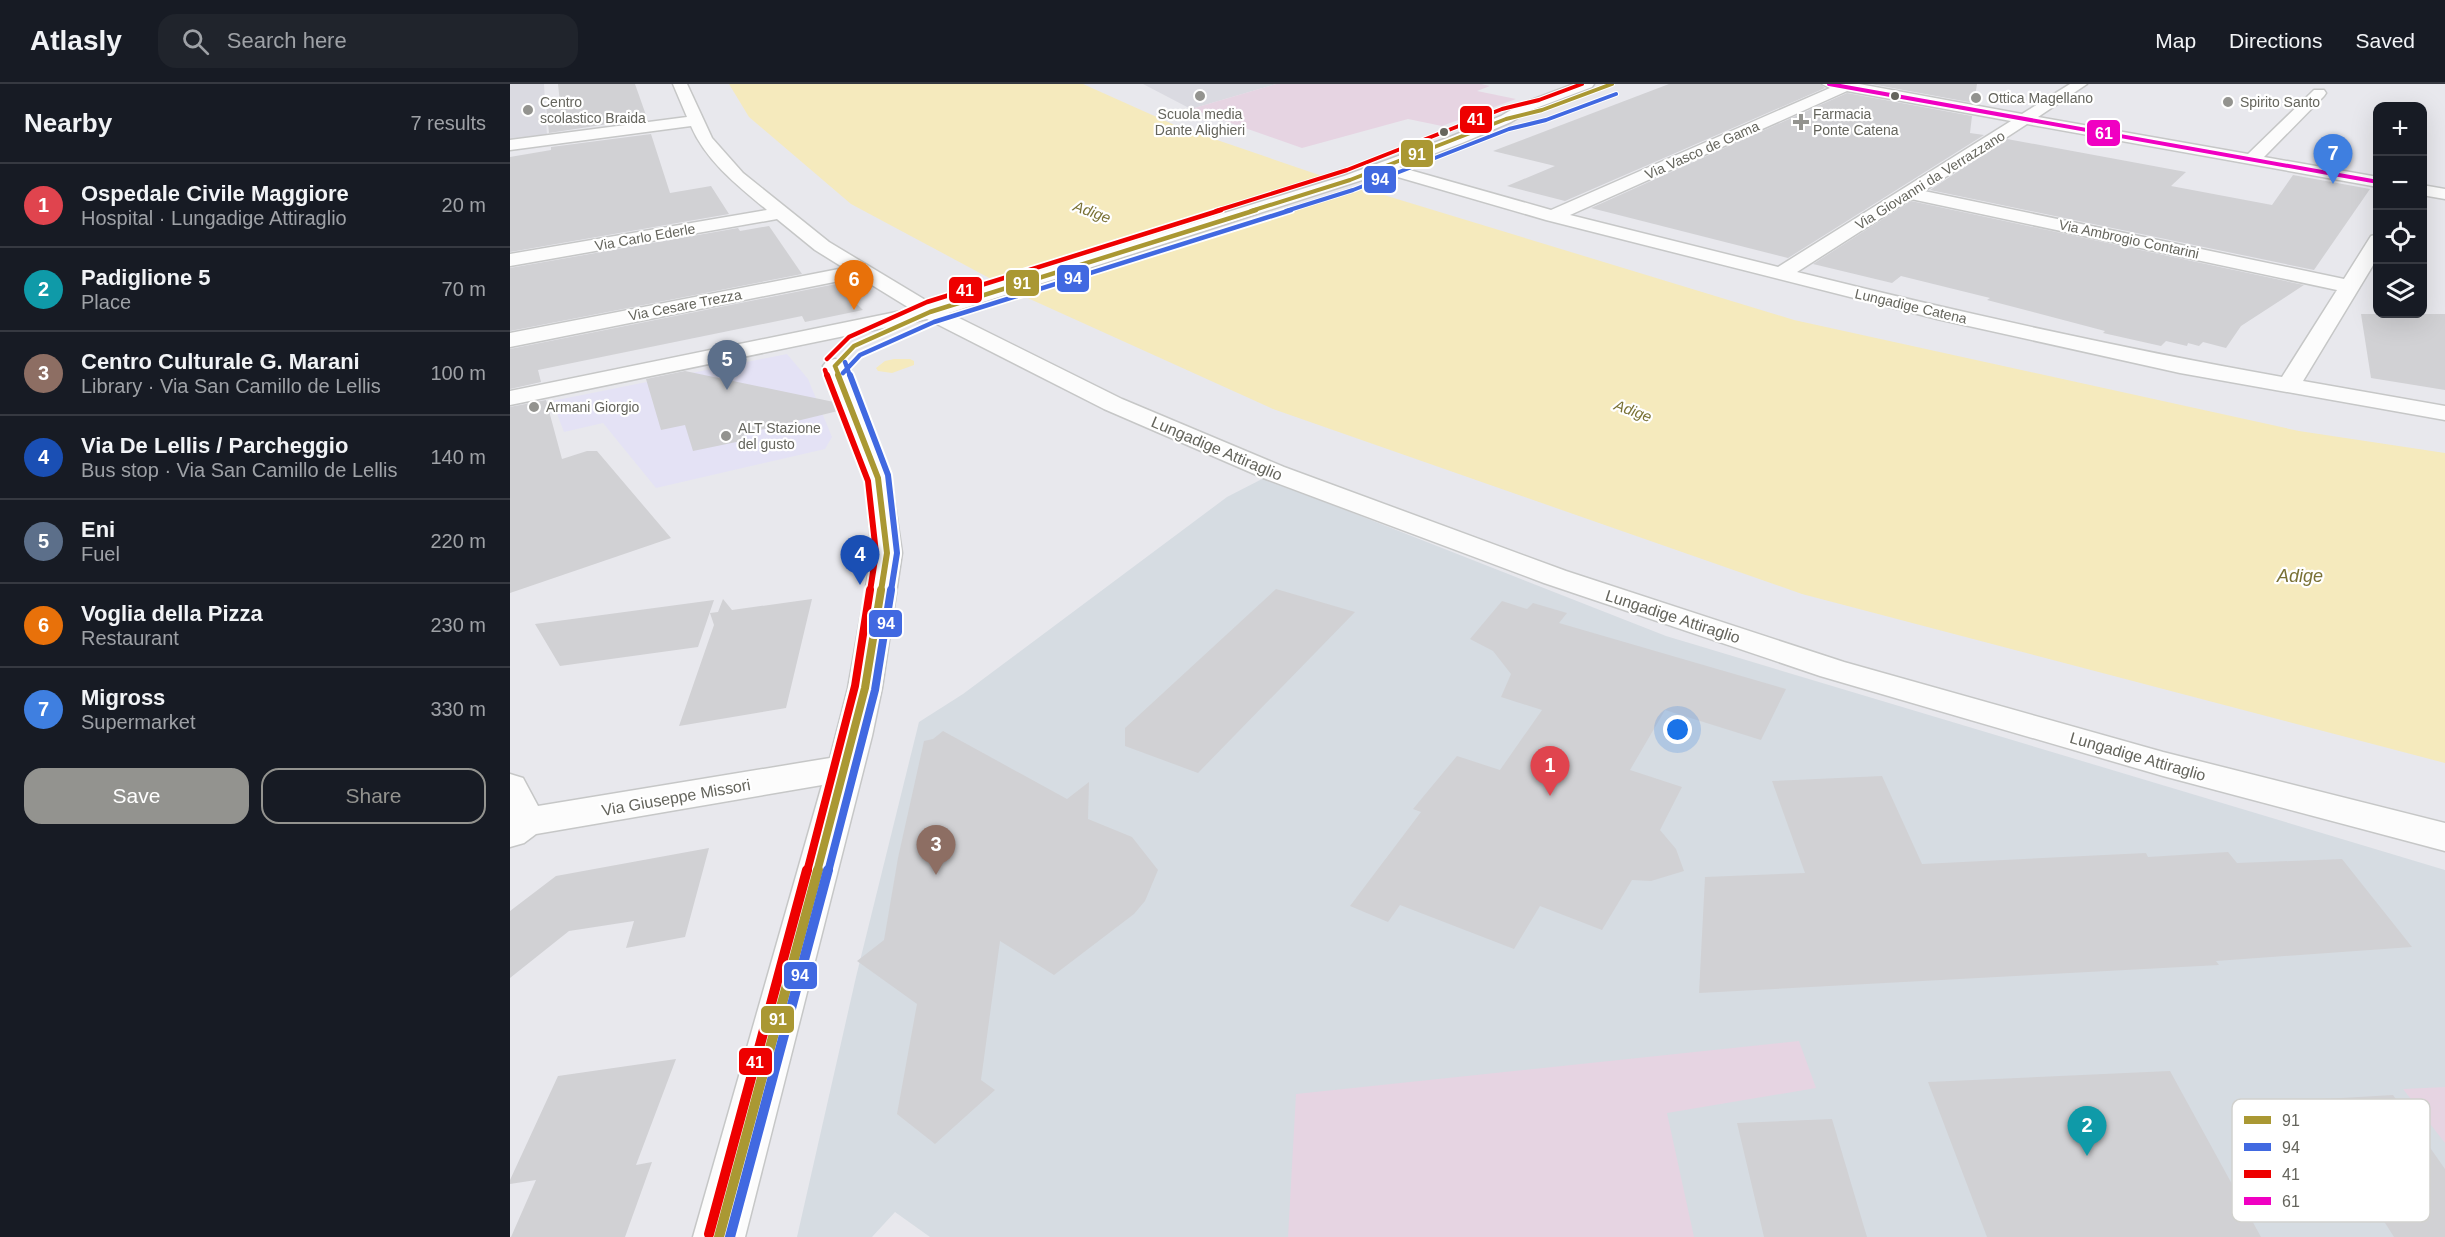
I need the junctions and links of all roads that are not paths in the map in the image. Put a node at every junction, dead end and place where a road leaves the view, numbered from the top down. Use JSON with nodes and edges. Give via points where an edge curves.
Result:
{"nodes":[{"id":1,"x":680,"y":84,"type":"edge"},
{"id":2,"x":1587,"y":84,"type":"edge"},
{"id":3,"x":1612,"y":84,"type":"edge"},
{"id":4,"x":1829,"y":84,"type":"edge"},
{"id":5,"x":2080,"y":84,"type":"edge"},
{"id":6,"x":1849,"y":85,"type":"edge"},
{"id":7,"x":1528,"y":86,"type":"dead end"},
{"id":8,"x":1562,"y":93,"type":"junction"},
{"id":9,"x":2319,"y":93,"type":"dead end"},
{"id":10,"x":1506,"y":118,"type":"junction"},
{"id":11,"x":2027,"y":118,"type":"junction"},
{"id":12,"x":695,"y":121,"type":"junction"},
{"id":13,"x":510,"y":145,"type":"edge"},
{"id":14,"x":2252,"y":159,"type":"junction"},
{"id":15,"x":1384,"y":168,"type":"junction"},
{"id":16,"x":2373,"y":181,"type":"edge"},
{"id":17,"x":2427,"y":191,"type":"edge"},
{"id":18,"x":1910,"y":193,"type":"junction"},
{"id":19,"x":2445,"y":194,"type":"edge"},
{"id":20,"x":780,"y":213,"type":"junction"},
{"id":21,"x":1552,"y":216,"type":"junction"},
{"id":22,"x":2373,"y":248,"type":"edge"},
{"id":23,"x":510,"y":260,"type":"edge"},
{"id":24,"x":860,"y":271,"type":"junction"},
{"id":25,"x":1780,"y":274,"type":"junction"},
{"id":26,"x":2348,"y":286,"type":"junction"},
{"id":27,"x":930,"y":312,"type":"junction"},
{"id":28,"x":510,"y":340,"type":"edge"},
{"id":29,"x":765,"y":345,"type":"junction"},
{"id":30,"x":835,"y":366,"type":"junction"},
{"id":31,"x":2288,"y":386,"type":"junction"},
{"id":32,"x":510,"y":398,"type":"edge"},
{"id":33,"x":2445,"y":413,"type":"edge"},
{"id":34,"x":846,"y":768,"type":"junction"},
{"id":35,"x":510,"y":787,"type":"edge"},
{"id":36,"x":518,"y":828,"type":"edge"},
{"id":37,"x":2445,"y":837,"type":"edge"},
{"id":38,"x":719,"y":1237,"type":"edge"}],
"edges":[{"from":1,"to":12,"type":"street","name":"Lungadige Attiraglio"},
{"from":2,"to":8,"type":"street"},
{"from":3,"to":10,"type":"street","via":[[1542,110]]},
{"from":4,"to":6,"type":"street"},
{"from":5,"to":11,"type":"street","name":"Via Giovanni da Verrazzano"},
{"from":6,"to":11,"type":"street"},
{"from":6,"to":21,"type":"street","name":"Via Vasco de Gama"},
{"from":7,"to":8,"type":"street"},
{"from":8,"to":10,"type":"street"},
{"from":9,"to":14,"type":"street"},
{"from":10,"to":15,"type":"street"},
{"from":11,"to":14,"type":"street"},
{"from":11,"to":18,"type":"street","name":"Via Giovanni da Verrazzano"},
{"from":12,"to":13,"type":"street"},
{"from":12,"to":20,"type":"street","name":"Lungadige Attiraglio","via":[[705,140],[737,177]]},
{"from":14,"to":16,"type":"street"},
{"from":15,"to":21,"type":"street","name":"Lungadige Catena"},
{"from":15,"to":27,"type":"street"},
{"from":17,"to":19,"type":"street"},
{"from":18,"to":25,"type":"street","name":"Via Giovanni da Verrazzano"},
{"from":18,"to":26,"type":"street","name":"Via Ambrogio Contarini"},
{"from":20,"to":23,"type":"street","name":"Via Carlo Ederle"},
{"from":20,"to":24,"type":"street","name":"Lungadige Attiraglio"},
{"from":21,"to":25,"type":"street","name":"Lungadige Catena"},
{"from":22,"to":26,"type":"street"},
{"from":24,"to":27,"type":"street","name":"Lungadige Attiraglio"},
{"from":24,"to":28,"type":"street","name":"Via Cesare Trezza"},
{"from":25,"to":31,"type":"street","name":"Lungadige Catena","via":[[1960,318]]},
{"from":26,"to":31,"type":"street"},
{"from":27,"to":29,"type":"street"},
{"from":27,"to":30,"type":"street","via":[[854,346]]},
{"from":27,"to":37,"type":"street","name":"Lungadige Attiraglio","via":[[1113,404],[1264,469],[1555,577],[1832,669],[2163,764]]},
{"from":29,"to":30,"type":"street","via":[[795,345]]},
{"from":29,"to":32,"type":"street"},
{"from":30,"to":34,"type":"street","via":[[878,478],[887,553],[866,688]]},
{"from":31,"to":33,"type":"street","name":"Lungadige Catena"},
{"from":34,"to":36,"type":"street","name":"Via Giuseppe Missori"},
{"from":34,"to":38,"type":"street"},
{"from":35,"to":36,"type":"street"}]}
